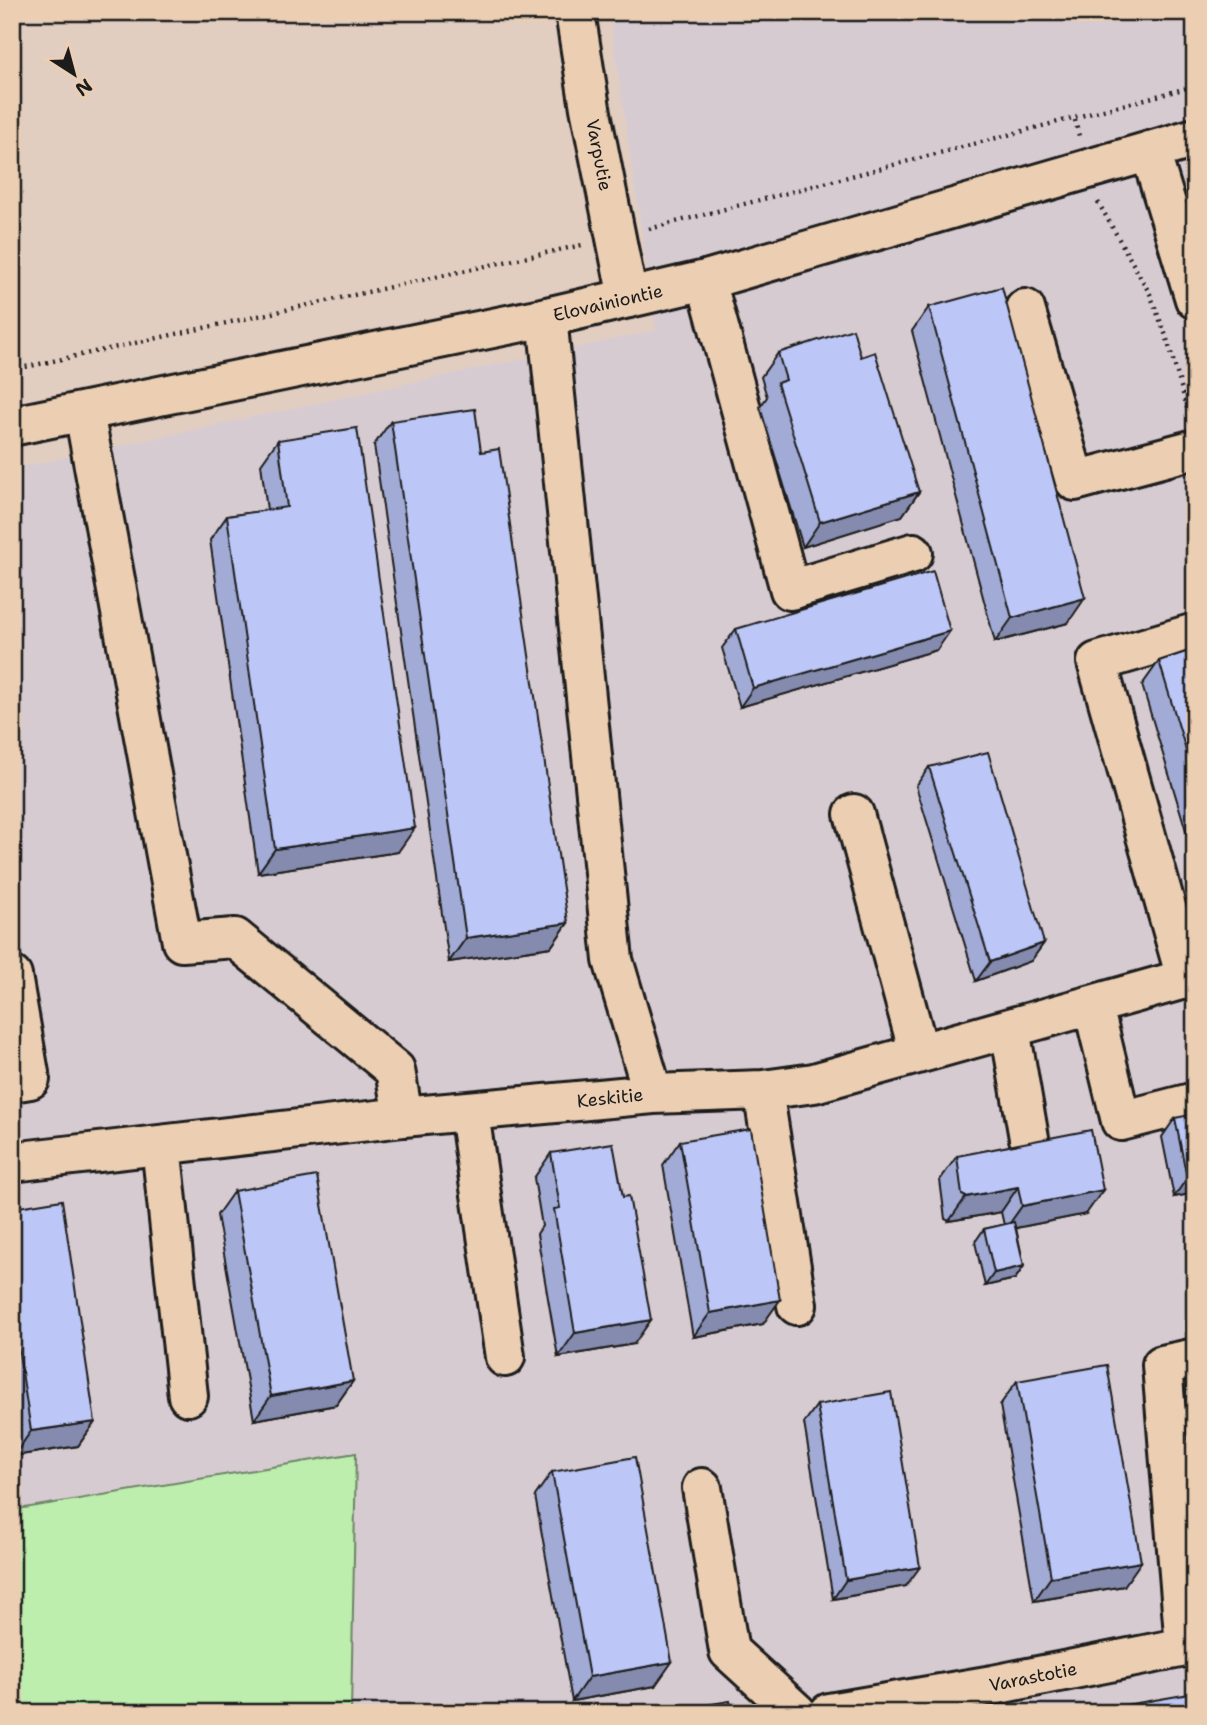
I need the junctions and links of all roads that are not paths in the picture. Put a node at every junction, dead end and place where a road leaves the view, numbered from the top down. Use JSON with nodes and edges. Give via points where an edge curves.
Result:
{"nodes":[{"id":1,"x":575,"y":12,"type":"edge"},
{"id":2,"x":1195,"y":138,"type":"edge"},
{"id":3,"x":1150,"y":151,"type":"junction"},
{"id":4,"x":706,"y":279,"type":"junction"},
{"id":5,"x":628,"y":298,"type":"junction"},
{"id":6,"x":1195,"y":299,"type":"edge"},
{"id":7,"x":1025,"y":309,"type":"dead end"},
{"id":8,"x":547,"y":317,"type":"junction"},
{"id":9,"x":84,"y":412,"type":"junction"},
{"id":10,"x":12,"y":426,"type":"edge"},
{"id":11,"x":1193,"y":436,"type":"edge"},
{"id":12,"x":914,"y":553,"type":"dead end"},
{"id":13,"x":1195,"y":633,"type":"edge"},
{"id":14,"x":854,"y":814,"type":"dead end"},
{"id":15,"x":12,"y":976,"type":"edge"},
{"id":16,"x":1190,"y":977,"type":"edge"},
{"id":17,"x":1093,"y":1006,"type":"junction"},
{"id":18,"x":1010,"y":1029,"type":"junction"},
{"id":19,"x":919,"y":1053,"type":"junction"},
{"id":20,"x":12,"y":1082,"type":"edge"},
{"id":21,"x":763,"y":1090,"type":"junction"},
{"id":22,"x":653,"y":1094,"type":"junction"},
{"id":23,"x":1195,"y":1102,"type":"edge"},
{"id":24,"x":469,"y":1113,"type":"junction"},
{"id":25,"x":403,"y":1117,"type":"junction"},
{"id":26,"x":1029,"y":1138,"type":"dead end"},
{"id":27,"x":161,"y":1145,"type":"junction"},
{"id":28,"x":12,"y":1162,"type":"edge"},
{"id":29,"x":797,"y":1305,"type":"dead end"},
{"id":30,"x":505,"y":1357,"type":"dead end"},
{"id":31,"x":1195,"y":1358,"type":"edge"},
{"id":32,"x":188,"y":1396,"type":"dead end"},
{"id":33,"x":702,"y":1488,"type":"dead end"},
{"id":34,"x":1190,"y":1646,"type":"edge"},
{"id":35,"x":995,"y":1699,"type":"edge"},
{"id":36,"x":797,"y":1713,"type":"edge"},
{"id":37,"x":830,"y":1713,"type":"edge"}],
"edges":[{"from":1,"to":5,"type":"street","name":"Varputie"},
{"from":2,"to":3,"type":"street","name":"Elovainiontie"},
{"from":3,"to":4,"type":"street","name":"Elovainiontie"},
{"from":3,"to":6,"type":"street"},
{"from":4,"to":5,"type":"street","name":"Elovainiontie"},
{"from":4,"to":12,"type":"street","via":[[790,590]]},
{"from":5,"to":8,"type":"street","name":"Elovainiontie"},
{"from":7,"to":11,"type":"street","via":[[1075,481]]},
{"from":8,"to":9,"type":"street","name":"Elovainiontie"},
{"from":8,"to":22,"type":"street","via":[[613,960]]},
{"from":9,"to":10,"type":"street","name":"Elovainiontie"},
{"from":9,"to":25,"type":"street","via":[[182,942],[235,938],[395,1070]]},
{"from":13,"to":16,"type":"street","via":[[1097,662]]},
{"from":14,"to":19,"type":"street"},
{"from":15,"to":20,"type":"street","via":[[30,1079]]},
{"from":16,"to":17,"type":"street","name":"Keskitie"},
{"from":17,"to":18,"type":"street","name":"Keskitie"},
{"from":17,"to":23,"type":"street","via":[[1121,1121]]},
{"from":18,"to":19,"type":"street","name":"Keskitie"},
{"from":18,"to":26,"type":"street"},
{"from":19,"to":21,"type":"street","name":"Keskitie","via":[[814,1083]]},
{"from":21,"to":22,"type":"street","name":"Keskitie"},
{"from":21,"to":29,"type":"street"},
{"from":22,"to":24,"type":"street","name":"Keskitie"},
{"from":24,"to":25,"type":"street","name":"Keskitie"},
{"from":24,"to":30,"type":"street"},
{"from":25,"to":27,"type":"street","name":"Keskitie"},
{"from":27,"to":28,"type":"street","name":"Keskitie"},
{"from":27,"to":32,"type":"street"},
{"from":31,"to":34,"type":"street","via":[[1162,1365]]},
{"from":33,"to":36,"type":"street","via":[[729,1651]]},
{"from":34,"to":35,"type":"street","name":"Varastotie"},
{"from":35,"to":37,"type":"street","name":"Varastotie"}]}
